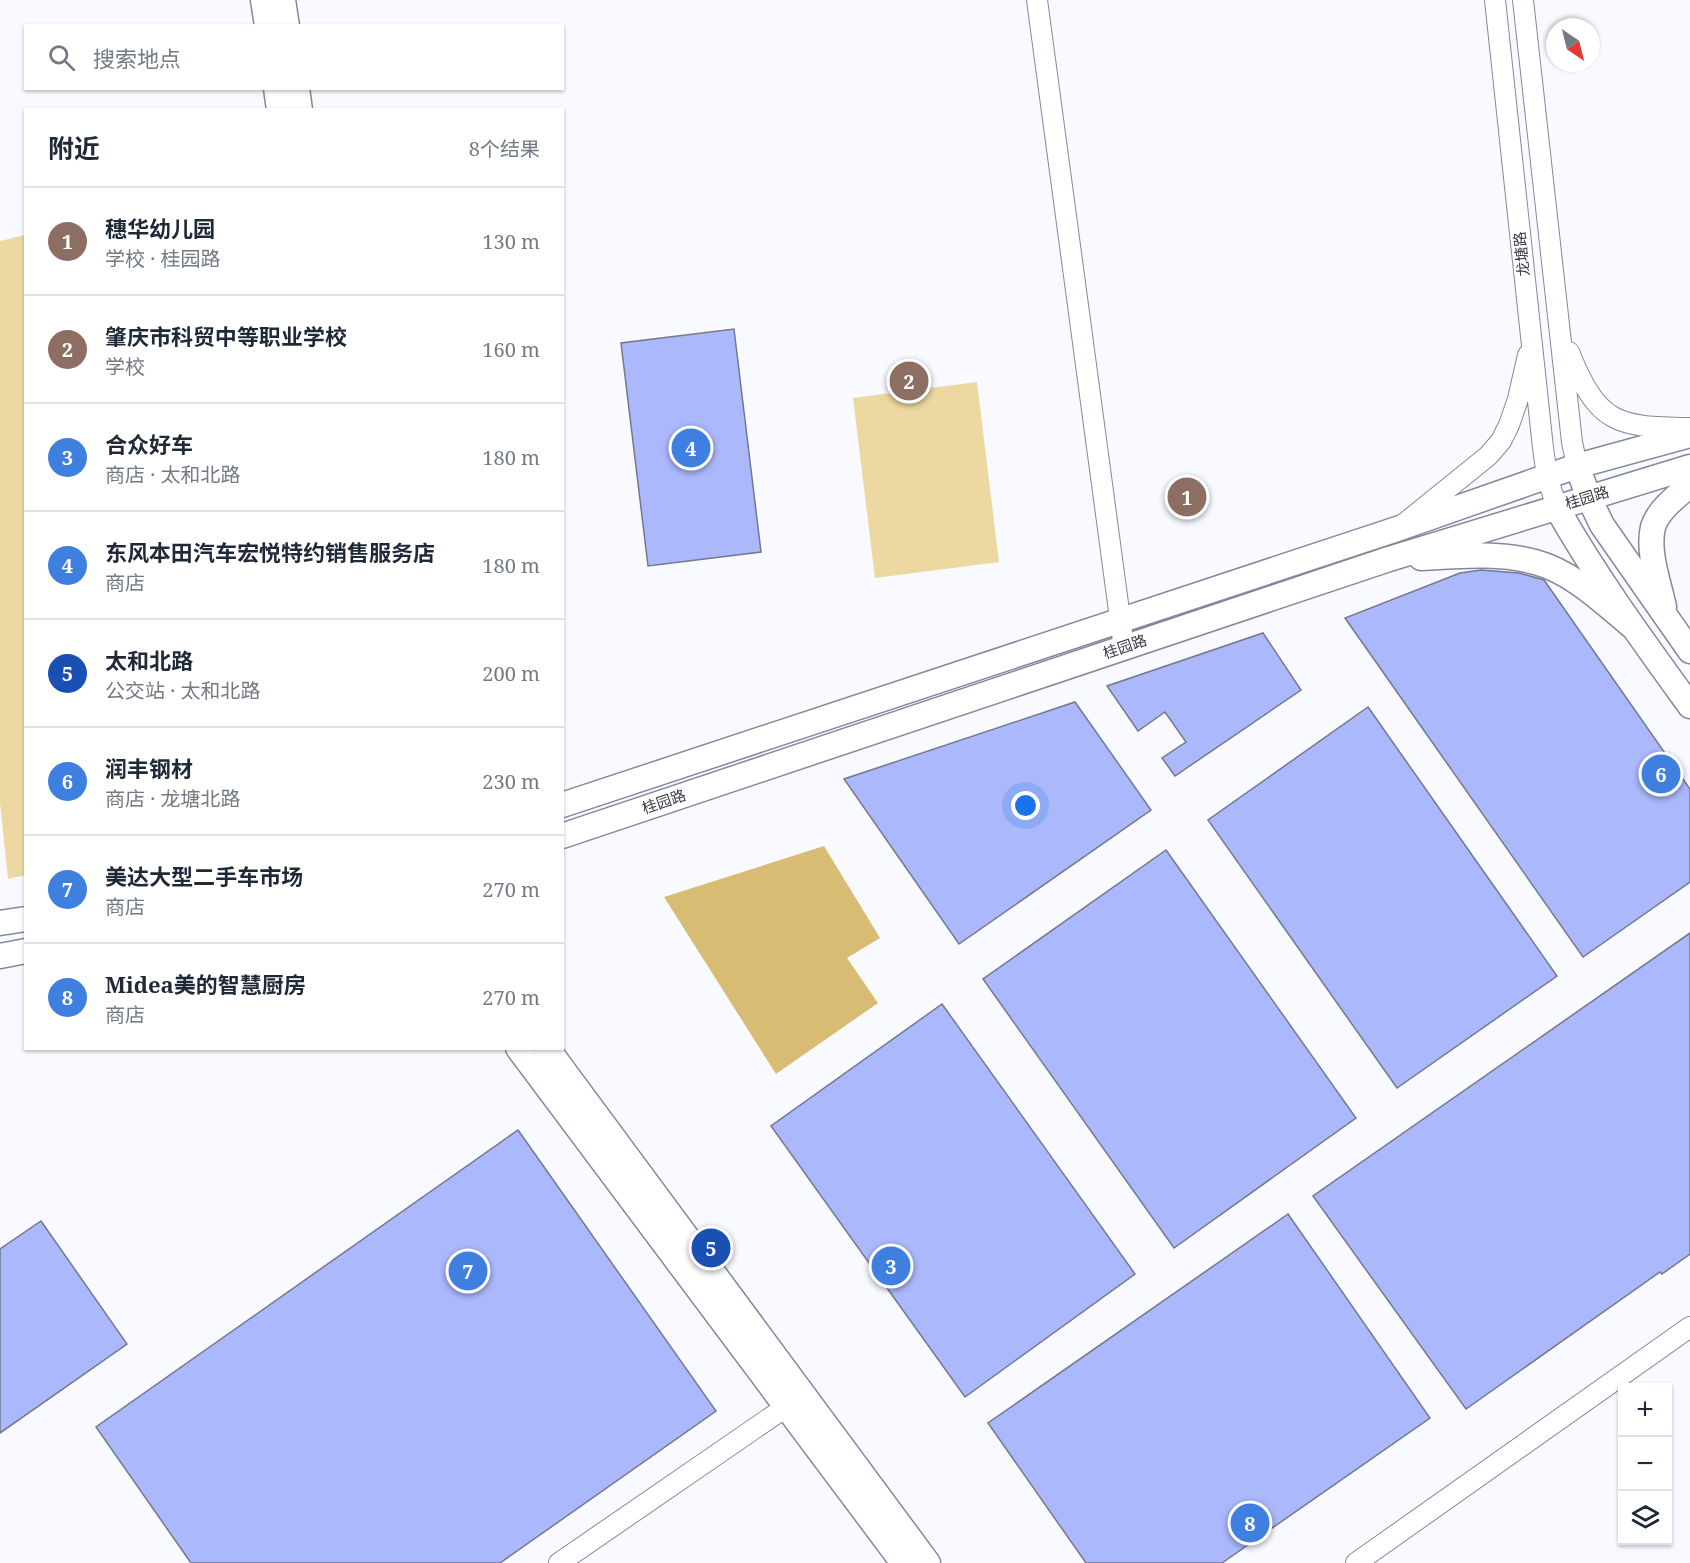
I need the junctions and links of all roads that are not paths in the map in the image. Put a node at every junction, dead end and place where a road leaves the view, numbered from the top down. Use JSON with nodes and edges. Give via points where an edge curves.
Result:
{"nodes":[{"id":1,"x":263,"y":0,"type":"edge"},
{"id":2,"x":283,"y":0,"type":"edge"},
{"id":3,"x":1036,"y":0,"type":"edge"},
{"id":4,"x":1495,"y":0,"type":"edge"},
{"id":5,"x":1523,"y":0,"type":"edge"},
{"id":6,"x":267,"y":24,"type":"edge"},
{"id":7,"x":287,"y":24,"type":"edge"},
{"id":8,"x":276,"y":90,"type":"edge"},
{"id":9,"x":297,"y":90,"type":"edge"},
{"id":10,"x":279,"y":108,"type":"edge"},
{"id":11,"x":300,"y":108,"type":"edge"},
{"id":12,"x":1560,"y":329,"type":"junction"},
{"id":13,"x":1532,"y":341,"type":"junction"},
{"id":14,"x":1690,"y":429,"type":"edge"},
{"id":15,"x":1690,"y":435,"type":"edge"},
{"id":16,"x":1577,"y":466,"type":"junction"},
{"id":17,"x":1690,"y":467,"type":"edge"},
{"id":18,"x":1547,"y":476,"type":"junction"},
{"id":19,"x":1690,"y":484,"type":"edge"},
{"id":20,"x":1589,"y":498,"type":"junction"},
{"id":21,"x":1557,"y":508,"type":"junction"},
{"id":22,"x":1397,"y":529,"type":"junction"},
{"id":23,"x":1389,"y":559,"type":"junction"},
{"id":24,"x":1667,"y":618,"type":"junction"},
{"id":25,"x":1121,"y":620,"type":"junction"},
{"id":26,"x":1634,"y":628,"type":"junction"},
{"id":27,"x":1124,"y":648,"type":"junction"},
{"id":28,"x":1690,"y":651,"type":"edge"},
{"id":29,"x":1690,"y":706,"type":"edge"},
{"id":30,"x":564,"y":804,"type":"edge"},
{"id":31,"x":564,"y":835,"type":"edge"},
{"id":32,"x":24,"y":919,"type":"edge"},
{"id":33,"x":0,"y":923,"type":"edge"},
{"id":34,"x":24,"y":951,"type":"edge"},
{"id":35,"x":0,"y":956,"type":"edge"},
{"id":36,"x":520,"y":1050,"type":"edge"},
{"id":37,"x":548,"y":1050,"type":"edge"},
{"id":38,"x":1690,"y":1327,"type":"edge"},
{"id":39,"x":795,"y":1401,"type":"junction"},
{"id":40,"x":559,"y":1563,"type":"edge"},
{"id":41,"x":903,"y":1563,"type":"edge"},
{"id":42,"x":928,"y":1563,"type":"edge"},
{"id":43,"x":1356,"y":1563,"type":"edge"}],
"edges":[{"from":1,"to":6,"type":"main road"},
{"from":2,"to":7,"type":"main road"},
{"from":3,"to":25,"type":"street"},
{"from":4,"to":13,"type":"street","name":"龙塘路"},
{"from":5,"to":12,"type":"street"},
{"from":8,"to":10,"type":"main road"},
{"from":9,"to":11,"type":"main road"},
{"from":12,"to":14,"type":"street","via":[[1582,385],[1608,414],[1647,428]]},
{"from":12,"to":16,"type":"street"},
{"from":13,"to":18,"type":"street","name":"龙塘路"},
{"from":13,"to":22,"type":"street","via":[[1518,399],[1500,441],[1488,456]]},
{"from":15,"to":16,"type":"main road"},
{"from":16,"to":18,"type":"main road"},
{"from":16,"to":20,"type":"main road"},
{"from":17,"to":20,"type":"main road","name":"桂园路"},
{"from":18,"to":21,"type":"street","name":"龙塘路"},
{"from":18,"to":22,"type":"main road"},
{"from":19,"to":24,"type":"main road","via":[[1661,512],[1653,527],[1652,546]]},
{"from":20,"to":21,"type":"main road","name":"桂园路"},
{"from":20,"to":24,"type":"main road","via":[[1602,525]]},
{"from":21,"to":23,"type":"main road","name":"桂园路"},
{"from":21,"to":26,"type":"main road"},
{"from":22,"to":25,"type":"main road"},
{"from":23,"to":26,"type":"main road","via":[[1504,556],[1536,562],[1588,590]]},
{"from":23,"to":27,"type":"main road","name":"桂园路"},
{"from":24,"to":28,"type":"main road"},
{"from":25,"to":27,"type":"street"},
{"from":25,"to":30,"type":"main road"},
{"from":26,"to":29,"type":"main road"},
{"from":27,"to":31,"type":"main road","name":"桂园路"},
{"from":32,"to":33,"type":"main road"},
{"from":34,"to":35,"type":"main road"},
{"from":36,"to":39,"type":"main road"},
{"from":37,"to":39,"type":"main road"},
{"from":38,"to":43,"type":"street"},
{"from":39,"to":40,"type":"street"},
{"from":39,"to":41,"type":"main road"},
{"from":39,"to":42,"type":"main road"}]}
